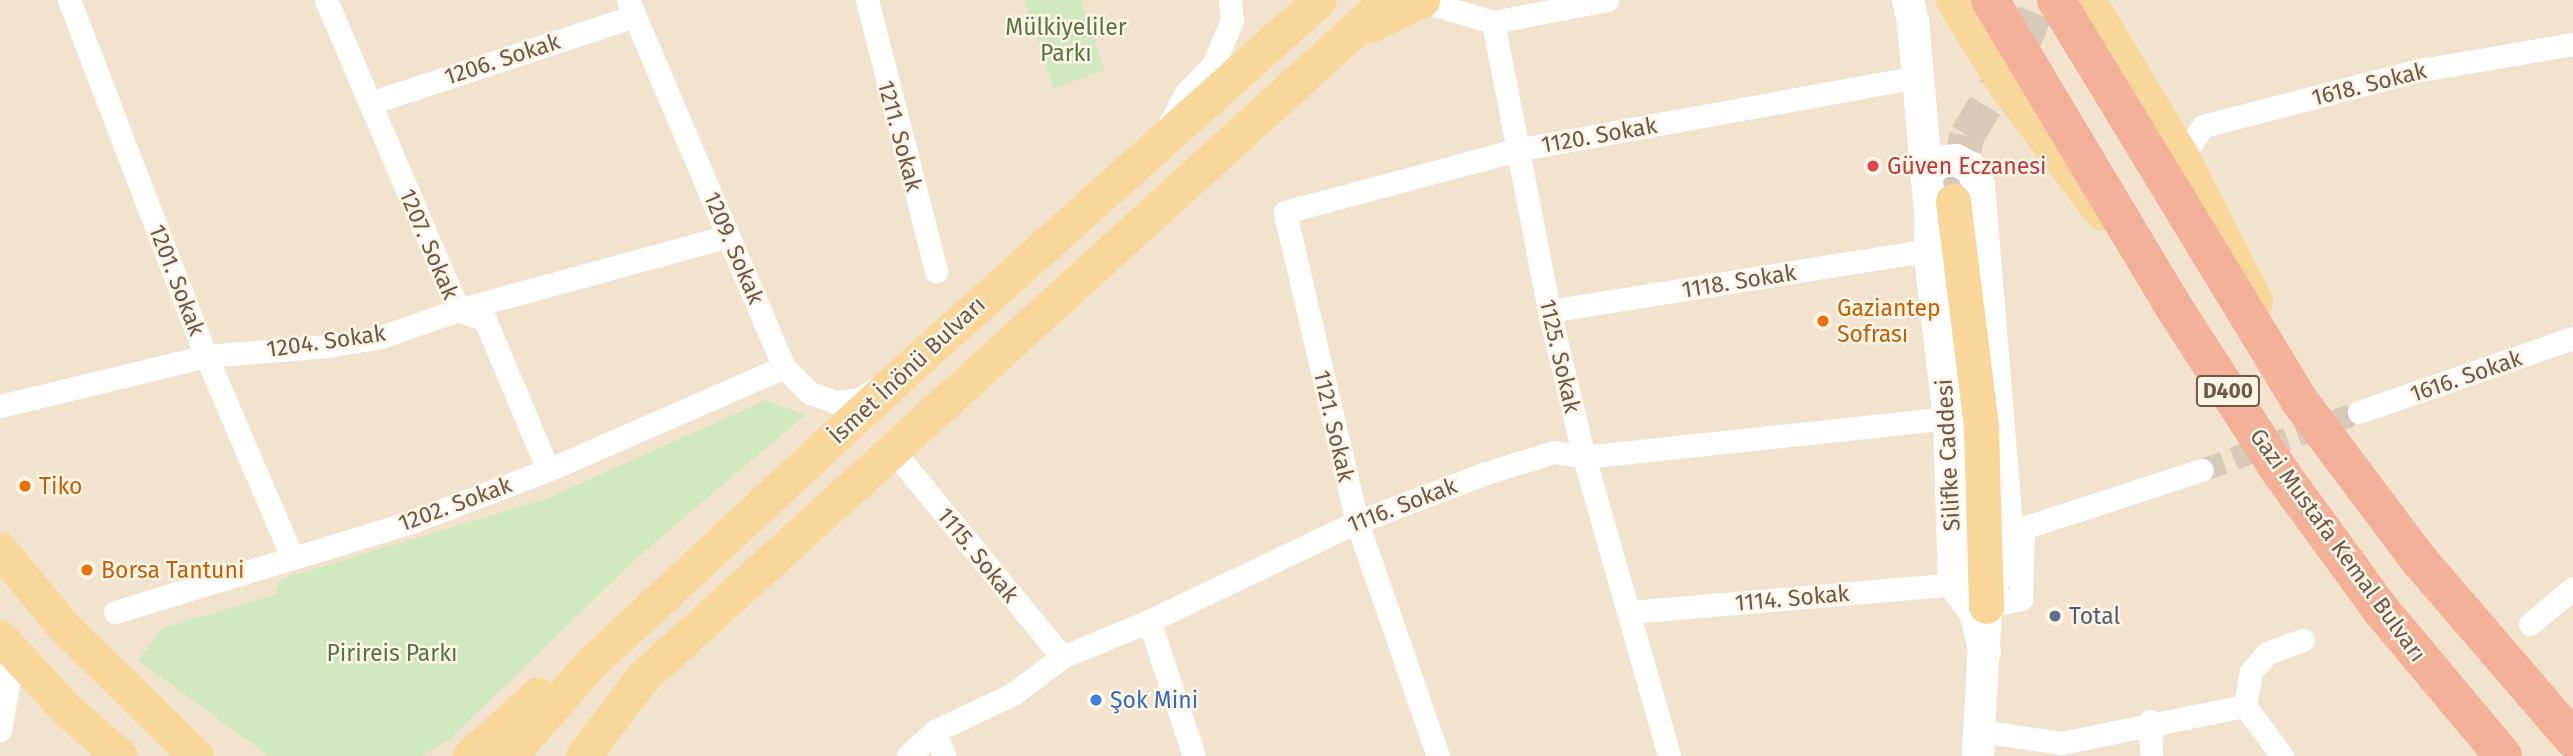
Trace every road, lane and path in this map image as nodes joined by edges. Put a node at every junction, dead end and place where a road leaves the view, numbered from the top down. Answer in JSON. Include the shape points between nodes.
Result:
{"nodes":[{"id":1,"x":69,"y":0,"type":"edge"},
{"id":2,"x":326,"y":0,"type":"edge"},
{"id":3,"x":867,"y":0,"type":"edge"},
{"id":4,"x":1230,"y":0,"type":"edge"},
{"id":5,"x":1300,"y":0,"type":"edge"},
{"id":6,"x":1319,"y":0,"type":"edge"},
{"id":7,"x":1387,"y":0,"type":"edge"},
{"id":8,"x":1422,"y":0,"type":"edge"},
{"id":9,"x":1607,"y":0,"type":"edge"},
{"id":10,"x":1908,"y":0,"type":"edge"},
{"id":11,"x":1953,"y":0,"type":"edge"},
{"id":12,"x":1990,"y":0,"type":"edge"},
{"id":13,"x":2056,"y":0,"type":"edge"},
{"id":14,"x":2088,"y":0,"type":"edge"},
{"id":15,"x":631,"y":8,"type":"edge"},
{"id":16,"x":2103,"y":15,"type":"edge"},
{"id":17,"x":1493,"y":22,"type":"junction"},
{"id":18,"x":1351,"y":33,"type":"junction"},
{"id":19,"x":2573,"y":44,"type":"edge"},
{"id":20,"x":1917,"y":77,"type":"junction"},
{"id":21,"x":1218,"y":91,"type":"junction"},
{"id":22,"x":369,"y":103,"type":"junction"},
{"id":23,"x":1161,"y":139,"type":"junction"},
{"id":24,"x":1516,"y":150,"type":"junction"},
{"id":25,"x":2182,"y":157,"type":"junction"},
{"id":26,"x":1927,"y":174,"type":"junction"},
{"id":27,"x":1953,"y":201,"type":"tunnel mouth"},
{"id":28,"x":1284,"y":212,"type":"joint"},
{"id":29,"x":728,"y":236,"type":"junction"},
{"id":30,"x":1929,"y":250,"type":"junction"},
{"id":31,"x":936,"y":271,"type":"dead end"},
{"id":32,"x":2173,"y":306,"type":"junction"},
{"id":33,"x":457,"y":310,"type":"junction"},
{"id":34,"x":1549,"y":312,"type":"junction"},
{"id":35,"x":2573,"y":338,"type":"edge"},
{"id":36,"x":206,"y":356,"type":"junction"},
{"id":37,"x":785,"y":366,"type":"junction"},
{"id":38,"x":904,"y":372,"type":"junction"},
{"id":39,"x":2301,"y":403,"type":"junction"},
{"id":40,"x":0,"y":406,"type":"edge"},
{"id":41,"x":2359,"y":412,"type":"tunnel mouth"},
{"id":42,"x":1949,"y":418,"type":"junction"},
{"id":43,"x":895,"y":453,"type":"junction"},
{"id":44,"x":1584,"y":457,"type":"junction"},
{"id":45,"x":548,"y":470,"type":"junction"},
{"id":46,"x":2202,"y":470,"type":"tunnel mouth"},
{"id":47,"x":1357,"y":522,"type":"junction"},
{"id":48,"x":0,"y":549,"type":"edge"},
{"id":49,"x":292,"y":557,"type":"junction"},
{"id":50,"x":1954,"y":584,"type":"junction"},
{"id":51,"x":2573,"y":587,"type":"edge"},
{"id":52,"x":1986,"y":606,"type":"junction"},
{"id":53,"x":114,"y":612,"type":"dead end"},
{"id":54,"x":1630,"y":612,"type":"junction"},
{"id":55,"x":1149,"y":621,"type":"junction"},
{"id":56,"x":2530,"y":624,"type":"dead end"},
{"id":57,"x":2302,"y":640,"type":"dead end"},
{"id":58,"x":6,"y":647,"type":"edge"},
{"id":59,"x":1984,"y":652,"type":"junction"},
{"id":60,"x":1062,"y":657,"type":"junction"},
{"id":61,"x":590,"y":664,"type":"junction"},
{"id":62,"x":2533,"y":694,"type":"junction"},
{"id":63,"x":2245,"y":706,"type":"junction"},
{"id":64,"x":2573,"y":712,"type":"edge"},
{"id":65,"x":2150,"y":721,"type":"junction"},
{"id":66,"x":0,"y":730,"type":"edge"},
{"id":67,"x":935,"y":731,"type":"junction"},
{"id":68,"x":2573,"y":739,"type":"edge"},
{"id":69,"x":1979,"y":744,"type":"edge"},
{"id":70,"x":187,"y":749,"type":"edge"},
{"id":71,"x":120,"y":756,"type":"edge"},
{"id":72,"x":210,"y":756,"type":"edge"},
{"id":73,"x":470,"y":756,"type":"edge"},
{"id":74,"x":509,"y":756,"type":"edge"},
{"id":75,"x":583,"y":756,"type":"edge"},
{"id":76,"x":908,"y":756,"type":"edge"},
{"id":77,"x":944,"y":756,"type":"edge"},
{"id":78,"x":1194,"y":756,"type":"edge"},
{"id":79,"x":1438,"y":756,"type":"edge"},
{"id":80,"x":1669,"y":756,"type":"edge"},
{"id":81,"x":2151,"y":756,"type":"edge"},
{"id":82,"x":2281,"y":756,"type":"edge"},
{"id":83,"x":2503,"y":756,"type":"edge"}],
"edges":[{"from":1,"to":36,"type":"street","name":"1201. Sokak"},
{"from":2,"to":22,"type":"street","name":"1207. Sokak"},
{"from":3,"to":31,"type":"street","name":"1211. Sokak"},
{"from":4,"to":23,"type":"street","via":[[1232,20],[1213,65],[1186,93]]},
{"from":5,"to":21,"type":"main road"},
{"from":6,"to":21,"type":"main road","name":"İsmet İnönü Bulvarı"},
{"from":7,"to":18,"type":"main road"},
{"from":8,"to":17,"type":"street"},
{"from":8,"to":18,"type":"main road"},
{"from":9,"to":17,"type":"street"},
{"from":10,"to":20,"type":"street","name":"Silifke Caddesi"},
{"from":11,"to":32,"type":"main road","via":[[2005,85]]},
{"from":12,"to":32,"type":"highway","name":"Gazi Mustafa Kemal Bulvarı","number":"D400"},
{"from":13,"to":39,"type":"highway","number":"D400"},
{"from":14,"to":16,"type":"main road"},
{"from":15,"to":22,"type":"street","name":"1206. Sokak"},
{"from":15,"to":29,"type":"street","name":"1209. Sokak"},
{"from":16,"to":25,"type":"main road"},
{"from":17,"to":24,"type":"street","name":"1125. Sokak"},
{"from":18,"to":43,"type":"main road"},
{"from":19,"to":25,"type":"street","name":"1618. Sokak","via":[[2415,71],[2203,126]]},
{"from":20,"to":24,"type":"street","name":"1120. Sokak"},
{"from":20,"to":26,"type":"street","name":"Silifke Caddesi"},
{"from":21,"to":23,"type":"main road","name":"İsmet İnönü Bulvarı"},
{"from":22,"to":33,"type":"street","name":"1207. Sokak"},
{"from":23,"to":38,"type":"main road","name":"İsmet İnönü Bulvarı"},
{"from":24,"to":28,"type":"street","name":"1120. Sokak"},
{"from":24,"to":34,"type":"street","name":"1125. Sokak"},
{"from":25,"to":39,"type":"main road","via":[[2238,263]]},
{"from":26,"to":30,"type":"street","name":"Silifke Caddesi"},
{"from":26,"to":52,"type":"street","via":[[1939,162],[1955,160],[1971,168],[1979,185],[2008,538]]},
{"from":27,"to":52,"type":"main road","via":[[1981,428]]},
{"from":28,"to":47,"type":"street","name":"1121. Sokak"},
{"from":29,"to":33,"type":"street","name":"1204. Sokak"},
{"from":29,"to":37,"type":"street","name":"1209. Sokak"},
{"from":30,"to":34,"type":"street","name":"1118. Sokak"},
{"from":30,"to":42,"type":"street","name":"Silifke Caddesi"},
{"from":32,"to":83,"type":"highway","name":"Gazi Mustafa Kemal Bulvarı","number":"D400","via":[[2281,474],[2382,610]]},
{"from":33,"to":36,"type":"street","name":"1204. Sokak","via":[[381,337]]},
{"from":33,"to":45,"type":"street","name":"1207. Sokak","via":[[485,320]]},
{"from":34,"to":44,"type":"street","name":"1125. Sokak"},
{"from":35,"to":41,"type":"street","name":"1616. Sokak"},
{"from":36,"to":40,"type":"street","name":"1204. Sokak"},
{"from":36,"to":49,"type":"street","name":"1201. Sokak"},
{"from":37,"to":38,"type":"street","name":"1209. Sokak","via":[[810,393],[836,402],[859,399]]},
{"from":37,"to":45,"type":"street","name":"1202. Sokak"},
{"from":38,"to":61,"type":"main road","name":"İsmet İnönü Bulvarı"},
{"from":39,"to":62,"type":"highway","number":"D400","via":[[2419,560]]},
{"from":42,"to":44,"type":"street","name":"1116. Sokak"},
{"from":42,"to":50,"type":"street","name":"Silifke Caddesi"},
{"from":43,"to":60,"type":"street","name":"1115. Sokak"},
{"from":43,"to":75,"type":"main road","via":[[642,678]]},
{"from":44,"to":47,"type":"street","name":"1116. Sokak","via":[[1554,452]]},
{"from":44,"to":54,"type":"street","name":"1125. Sokak"},
{"from":45,"to":49,"type":"street","name":"1202. Sokak","via":[[411,522]]},
{"from":46,"to":52,"type":"street","via":[[2023,528],[2021,599]]},
{"from":47,"to":55,"type":"street","name":"1116. Sokak"},
{"from":47,"to":79,"type":"street","name":"1121. Sokak"},
{"from":48,"to":70,"type":"main road","via":[[63,626]]},
{"from":49,"to":53,"type":"street","name":"1202. Sokak"},
{"from":50,"to":54,"type":"street","name":"1114. Sokak"},
{"from":50,"to":59,"type":"street","via":[[1975,612]]},
{"from":51,"to":56,"type":"street"},
{"from":52,"to":59,"type":"street"},
{"from":54,"to":80,"type":"street","name":"1125. Sokak"},
{"from":55,"to":60,"type":"street","name":"1116. Sokak"},
{"from":55,"to":78,"type":"street"},
{"from":57,"to":63,"type":"street","via":[[2267,653],[2251,673]]},
{"from":58,"to":66,"type":"street"},
{"from":58,"to":71,"type":"main road"},
{"from":59,"to":69,"type":"street"},
{"from":60,"to":67,"type":"street","name":"1116. Sokak","via":[[1013,694]]},
{"from":61,"to":73,"type":"main road","via":[[533,698]]},
{"from":61,"to":74,"type":"main road","name":"İsmet İnönü Bulvarı"},
{"from":62,"to":64,"type":"street"},
{"from":62,"to":68,"type":"highway","number":"D400"},
{"from":63,"to":65,"type":"street"},
{"from":63,"to":82,"type":"street"},
{"from":65,"to":69,"type":"street","via":[[2061,743]]},
{"from":65,"to":81,"type":"street"},
{"from":67,"to":76,"type":"street","name":"1116. Sokak"},
{"from":67,"to":77,"type":"street"},
{"from":70,"to":72,"type":"main road"}]}
